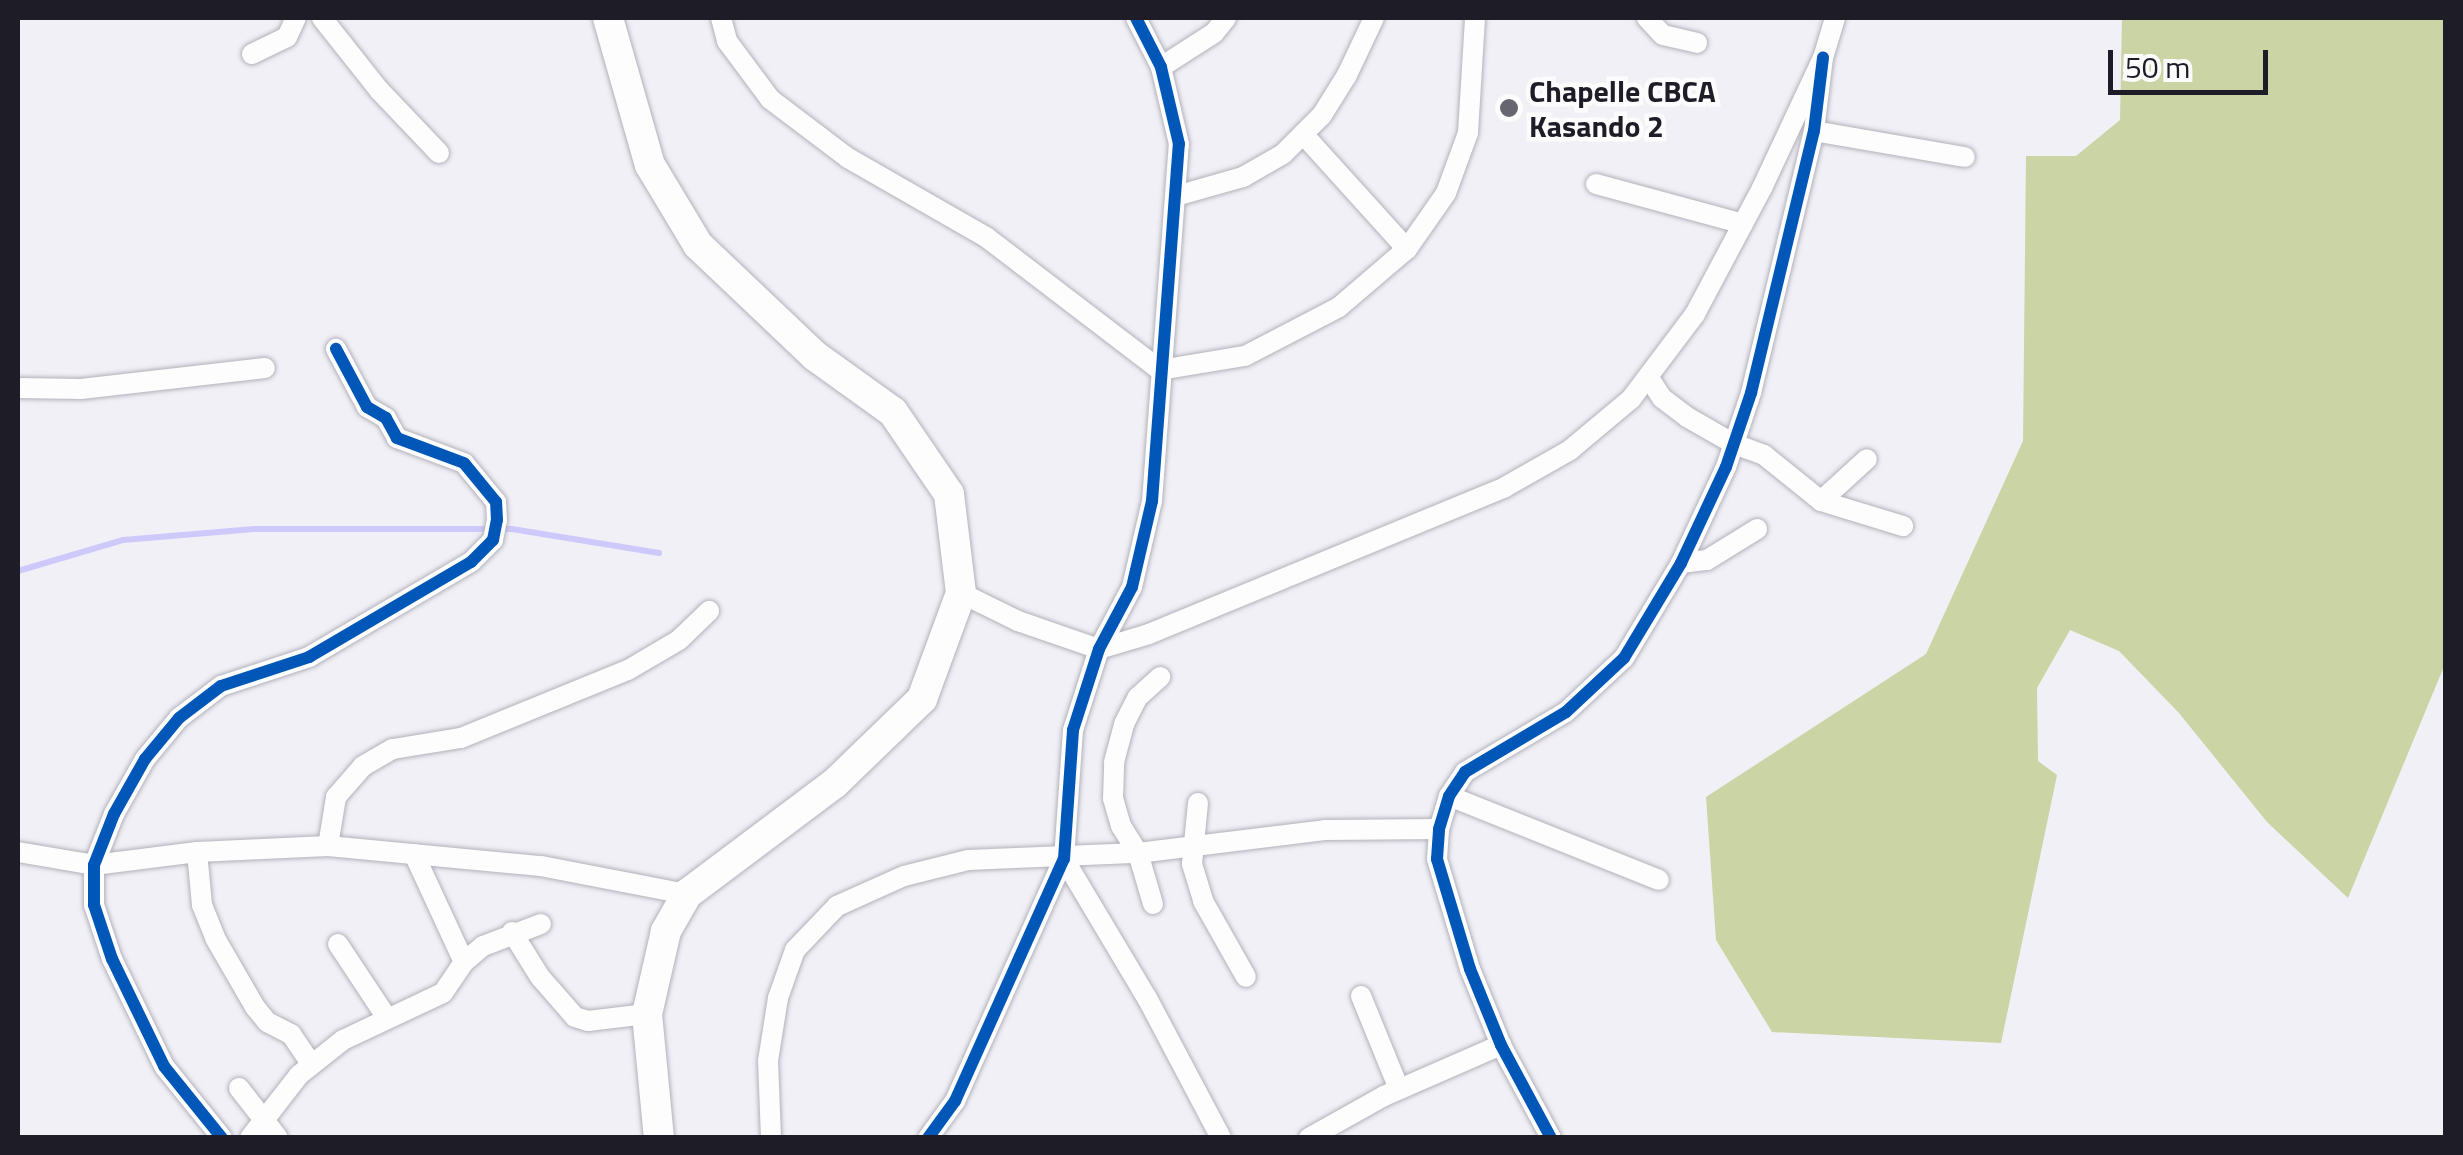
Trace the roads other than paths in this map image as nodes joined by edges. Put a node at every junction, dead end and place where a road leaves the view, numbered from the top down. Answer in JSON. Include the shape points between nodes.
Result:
{"nodes":[{"id":1,"x":296,"y":18,"type":"edge"},
{"id":2,"x":322,"y":18,"type":"edge"},
{"id":3,"x":608,"y":18,"type":"edge"},
{"id":4,"x":720,"y":18,"type":"edge"},
{"id":5,"x":1136,"y":18,"type":"edge"},
{"id":6,"x":1226,"y":18,"type":"edge"},
{"id":7,"x":1374,"y":18,"type":"edge"},
{"id":8,"x":1474,"y":18,"type":"edge"},
{"id":9,"x":1647,"y":18,"type":"edge"},
{"id":10,"x":1835,"y":18,"type":"edge"},
{"id":11,"x":1697,"y":43,"type":"dead end"},
{"id":12,"x":252,"y":54,"type":"dead end"},
{"id":13,"x":1822,"y":58,"type":"junction"},
{"id":14,"x":1161,"y":67,"type":"junction"},
{"id":15,"x":1814,"y":131,"type":"junction"},
{"id":16,"x":1304,"y":134,"type":"junction"},
{"id":17,"x":439,"y":153,"type":"dead end"},
{"id":18,"x":1965,"y":157,"type":"dead end"},
{"id":19,"x":1596,"y":184,"type":"dead end"},
{"id":20,"x":1176,"y":196,"type":"junction"},
{"id":21,"x":1743,"y":224,"type":"junction"},
{"id":22,"x":1406,"y":249,"type":"junction"},
{"id":23,"x":336,"y":349,"type":"dead end"},
{"id":24,"x":265,"y":368,"type":"dead end"},
{"id":25,"x":1160,"y":370,"type":"junction"},
{"id":26,"x":1648,"y":378,"type":"junction"},
{"id":27,"x":18,"y":388,"type":"edge"},
{"id":28,"x":1734,"y":444,"type":"junction"},
{"id":29,"x":1866,"y":459,"type":"dead end"},
{"id":30,"x":1821,"y":501,"type":"junction"},
{"id":31,"x":1903,"y":526,"type":"dead end"},
{"id":32,"x":1756,"y":529,"type":"dead end"},
{"id":33,"x":1682,"y":563,"type":"junction"},
{"id":34,"x":961,"y":592,"type":"junction"},
{"id":35,"x":709,"y":611,"type":"dead end"},
{"id":36,"x":1099,"y":648,"type":"junction"},
{"id":37,"x":1160,"y":677,"type":"dead end"},
{"id":38,"x":1449,"y":796,"type":"junction"},
{"id":39,"x":1198,"y":803,"type":"dead end"},
{"id":40,"x":1439,"y":829,"type":"junction"},
{"id":41,"x":328,"y":846,"type":"junction"},
{"id":42,"x":1190,"y":846,"type":"junction"},
{"id":43,"x":18,"y":852,"type":"edge"},
{"id":44,"x":196,"y":852,"type":"junction"},
{"id":45,"x":1138,"y":853,"type":"junction"},
{"id":46,"x":414,"y":854,"type":"junction"},
{"id":47,"x":1064,"y":859,"type":"junction"},
{"id":48,"x":94,"y":866,"type":"junction"},
{"id":49,"x":1660,"y":880,"type":"dead end"},
{"id":50,"x":688,"y":894,"type":"junction"},
{"id":51,"x":1153,"y":904,"type":"dead end"},
{"id":52,"x":541,"y":924,"type":"dead end"},
{"id":53,"x":512,"y":932,"type":"junction"},
{"id":54,"x":338,"y":944,"type":"dead end"},
{"id":55,"x":464,"y":962,"type":"junction"},
{"id":56,"x":1246,"y":978,"type":"dead end"},
{"id":57,"x":1361,"y":996,"type":"dead end"},
{"id":58,"x":647,"y":1014,"type":"junction"},
{"id":59,"x":387,"y":1018,"type":"junction"},
{"id":60,"x":1501,"y":1045,"type":"junction"},
{"id":61,"x":312,"y":1066,"type":"junction"},
{"id":62,"x":239,"y":1088,"type":"dead end"},
{"id":63,"x":1399,"y":1090,"type":"junction"},
{"id":64,"x":265,"y":1118,"type":"junction"},
{"id":65,"x":222,"y":1138,"type":"edge"},
{"id":66,"x":250,"y":1138,"type":"edge"},
{"id":67,"x":278,"y":1138,"type":"edge"},
{"id":68,"x":659,"y":1138,"type":"edge"},
{"id":69,"x":771,"y":1138,"type":"edge"},
{"id":70,"x":928,"y":1138,"type":"edge"},
{"id":71,"x":1221,"y":1138,"type":"edge"},
{"id":72,"x":1309,"y":1138,"type":"edge"},
{"id":73,"x":1552,"y":1138,"type":"edge"}],
"edges":[{"from":1,"to":12,"type":"street","via":[[287,37]]},
{"from":2,"to":17,"type":"street"},
{"from":3,"to":34,"type":"highway","via":[[650,164],[698,244],[814,356],[893,412],[949,494]]},
{"from":4,"to":25,"type":"street","via":[[727,41],[770,99],[848,158],[986,236]]},
{"from":5,"to":14,"type":"street"},
{"from":6,"to":14,"type":"street"},
{"from":7,"to":16,"type":"street","via":[[1348,76]]},
{"from":8,"to":22,"type":"street","via":[[1468,133],[1446,193]]},
{"from":9,"to":11,"type":"street","via":[[1663,35]]},
{"from":10,"to":13,"type":"street"},
{"from":13,"to":15,"type":"street"},
{"from":13,"to":21,"type":"street"},
{"from":14,"to":20,"type":"street","via":[[1179,144]]},
{"from":15,"to":18,"type":"street"},
{"from":15,"to":28,"type":"street"},
{"from":16,"to":20,"type":"street","via":[[1243,177]]},
{"from":16,"to":22,"type":"street"},
{"from":19,"to":21,"type":"street"},
{"from":20,"to":25,"type":"street"},
{"from":21,"to":26,"type":"street","via":[[1695,314]]},
{"from":22,"to":25,"type":"street","via":[[1339,307],[1246,356]]},
{"from":23,"to":48,"type":"street","via":[[367,407],[386,418],[397,438],[464,463],[496,502],[495,530],[470,562],[309,657],[221,686],[179,718],[145,759]]},
{"from":24,"to":27,"type":"street","via":[[81,390]]},
{"from":25,"to":36,"type":"street","via":[[1152,501],[1132,587]]},
{"from":26,"to":28,"type":"street","via":[[1662,398]]},
{"from":26,"to":36,"type":"street","via":[[1570,450],[1505,488],[1150,634]]},
{"from":28,"to":30,"type":"street","via":[[1764,455]]},
{"from":28,"to":33,"type":"street"},
{"from":29,"to":30,"type":"street"},
{"from":30,"to":31,"type":"street"},
{"from":32,"to":33,"type":"street","via":[[1706,560]]},
{"from":33,"to":38,"type":"street","via":[[1624,658],[1566,712],[1465,772]]},
{"from":34,"to":36,"type":"street","via":[[1018,621]]},
{"from":34,"to":50,"type":"highway","via":[[922,699],[835,782]]},
{"from":35,"to":41,"type":"street","via":[[679,640],[628,670],[461,738],[393,749],[363,766],[336,796]]},
{"from":36,"to":47,"type":"street","via":[[1073,730]]},
{"from":37,"to":45,"type":"street","via":[[1138,697],[1114,762],[1120,826]]},
{"from":38,"to":40,"type":"street"},
{"from":38,"to":49,"type":"street"},
{"from":39,"to":42,"type":"street"},
{"from":40,"to":42,"type":"street","via":[[1325,830]]},
{"from":40,"to":60,"type":"street","via":[[1438,859]]},
{"from":41,"to":44,"type":"street"},
{"from":41,"to":46,"type":"street"},
{"from":42,"to":45,"type":"street"},
{"from":42,"to":56,"type":"street","via":[[1203,901]]},
{"from":43,"to":48,"type":"street"},
{"from":44,"to":48,"type":"street"},
{"from":44,"to":61,"type":"street","via":[[202,905],[224,954],[255,1007],[291,1034]]},
{"from":45,"to":47,"type":"street"},
{"from":45,"to":51,"type":"street"},
{"from":46,"to":50,"type":"street","via":[[541,866]]},
{"from":46,"to":55,"type":"street"},
{"from":47,"to":69,"type":"street","via":[[968,860],[904,876],[837,906],[795,950],[778,998],[768,1060]]},
{"from":47,"to":70,"type":"street","via":[[955,1101]]},
{"from":47,"to":71,"type":"street"},
{"from":48,"to":65,"type":"street","via":[[94,905],[112,959],[164,1066]]},
{"from":50,"to":58,"type":"highway","via":[[666,930]]},
{"from":52,"to":53,"type":"street"},
{"from":53,"to":55,"type":"street"},
{"from":53,"to":58,"type":"street","via":[[575,1017]]},
{"from":54,"to":59,"type":"street"},
{"from":55,"to":59,"type":"street","via":[[443,993]]},
{"from":57,"to":63,"type":"street"},
{"from":58,"to":68,"type":"highway"},
{"from":59,"to":61,"type":"street","via":[[343,1040]]},
{"from":60,"to":63,"type":"street"},
{"from":60,"to":73,"type":"street"},
{"from":61,"to":64,"type":"street"},
{"from":62,"to":64,"type":"street"},
{"from":63,"to":72,"type":"street"},
{"from":64,"to":66,"type":"street"},
{"from":64,"to":67,"type":"street"}]}
